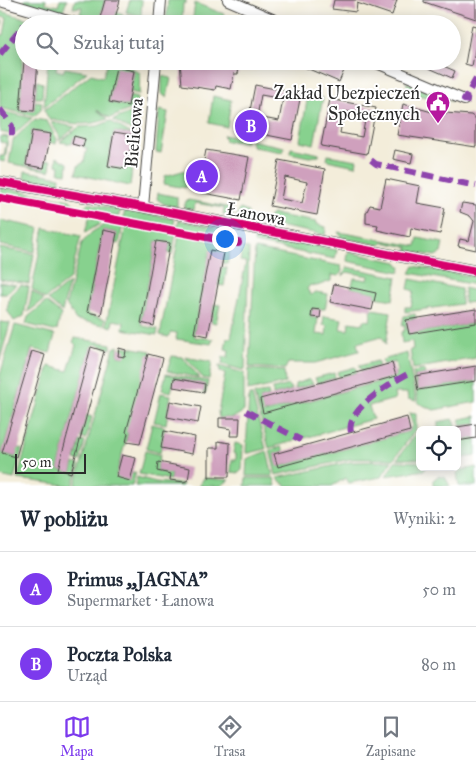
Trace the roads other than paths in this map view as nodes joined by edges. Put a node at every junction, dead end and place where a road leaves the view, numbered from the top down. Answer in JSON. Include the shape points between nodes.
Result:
{"nodes":[{"id":1,"x":161,"y":0,"type":"edge"},
{"id":2,"x":228,"y":0,"type":"edge"},
{"id":3,"x":0,"y":1,"type":"edge"},
{"id":4,"x":47,"y":15,"type":"edge"},
{"id":5,"x":160,"y":15,"type":"edge"},
{"id":6,"x":263,"y":15,"type":"edge"},
{"id":7,"x":155,"y":70,"type":"edge"},
{"id":8,"x":393,"y":70,"type":"edge"},
{"id":9,"x":464,"y":100,"type":"dead end"},
{"id":10,"x":0,"y":182,"type":"edge"},
{"id":11,"x":143,"y":207,"type":"junction"},
{"id":12,"x":476,"y":271,"type":"edge"}],
"edges":[{"from":1,"to":5,"type":"street"},
{"from":2,"to":6,"type":"street"},
{"from":3,"to":4,"type":"street"},
{"from":7,"to":11,"type":"street","name":"Bielicowa"},
{"from":8,"to":9,"type":"street"},
{"from":10,"to":11,"type":"street","name":"Łanowa"},
{"from":11,"to":12,"type":"street","name":"Łanowa"}]}
